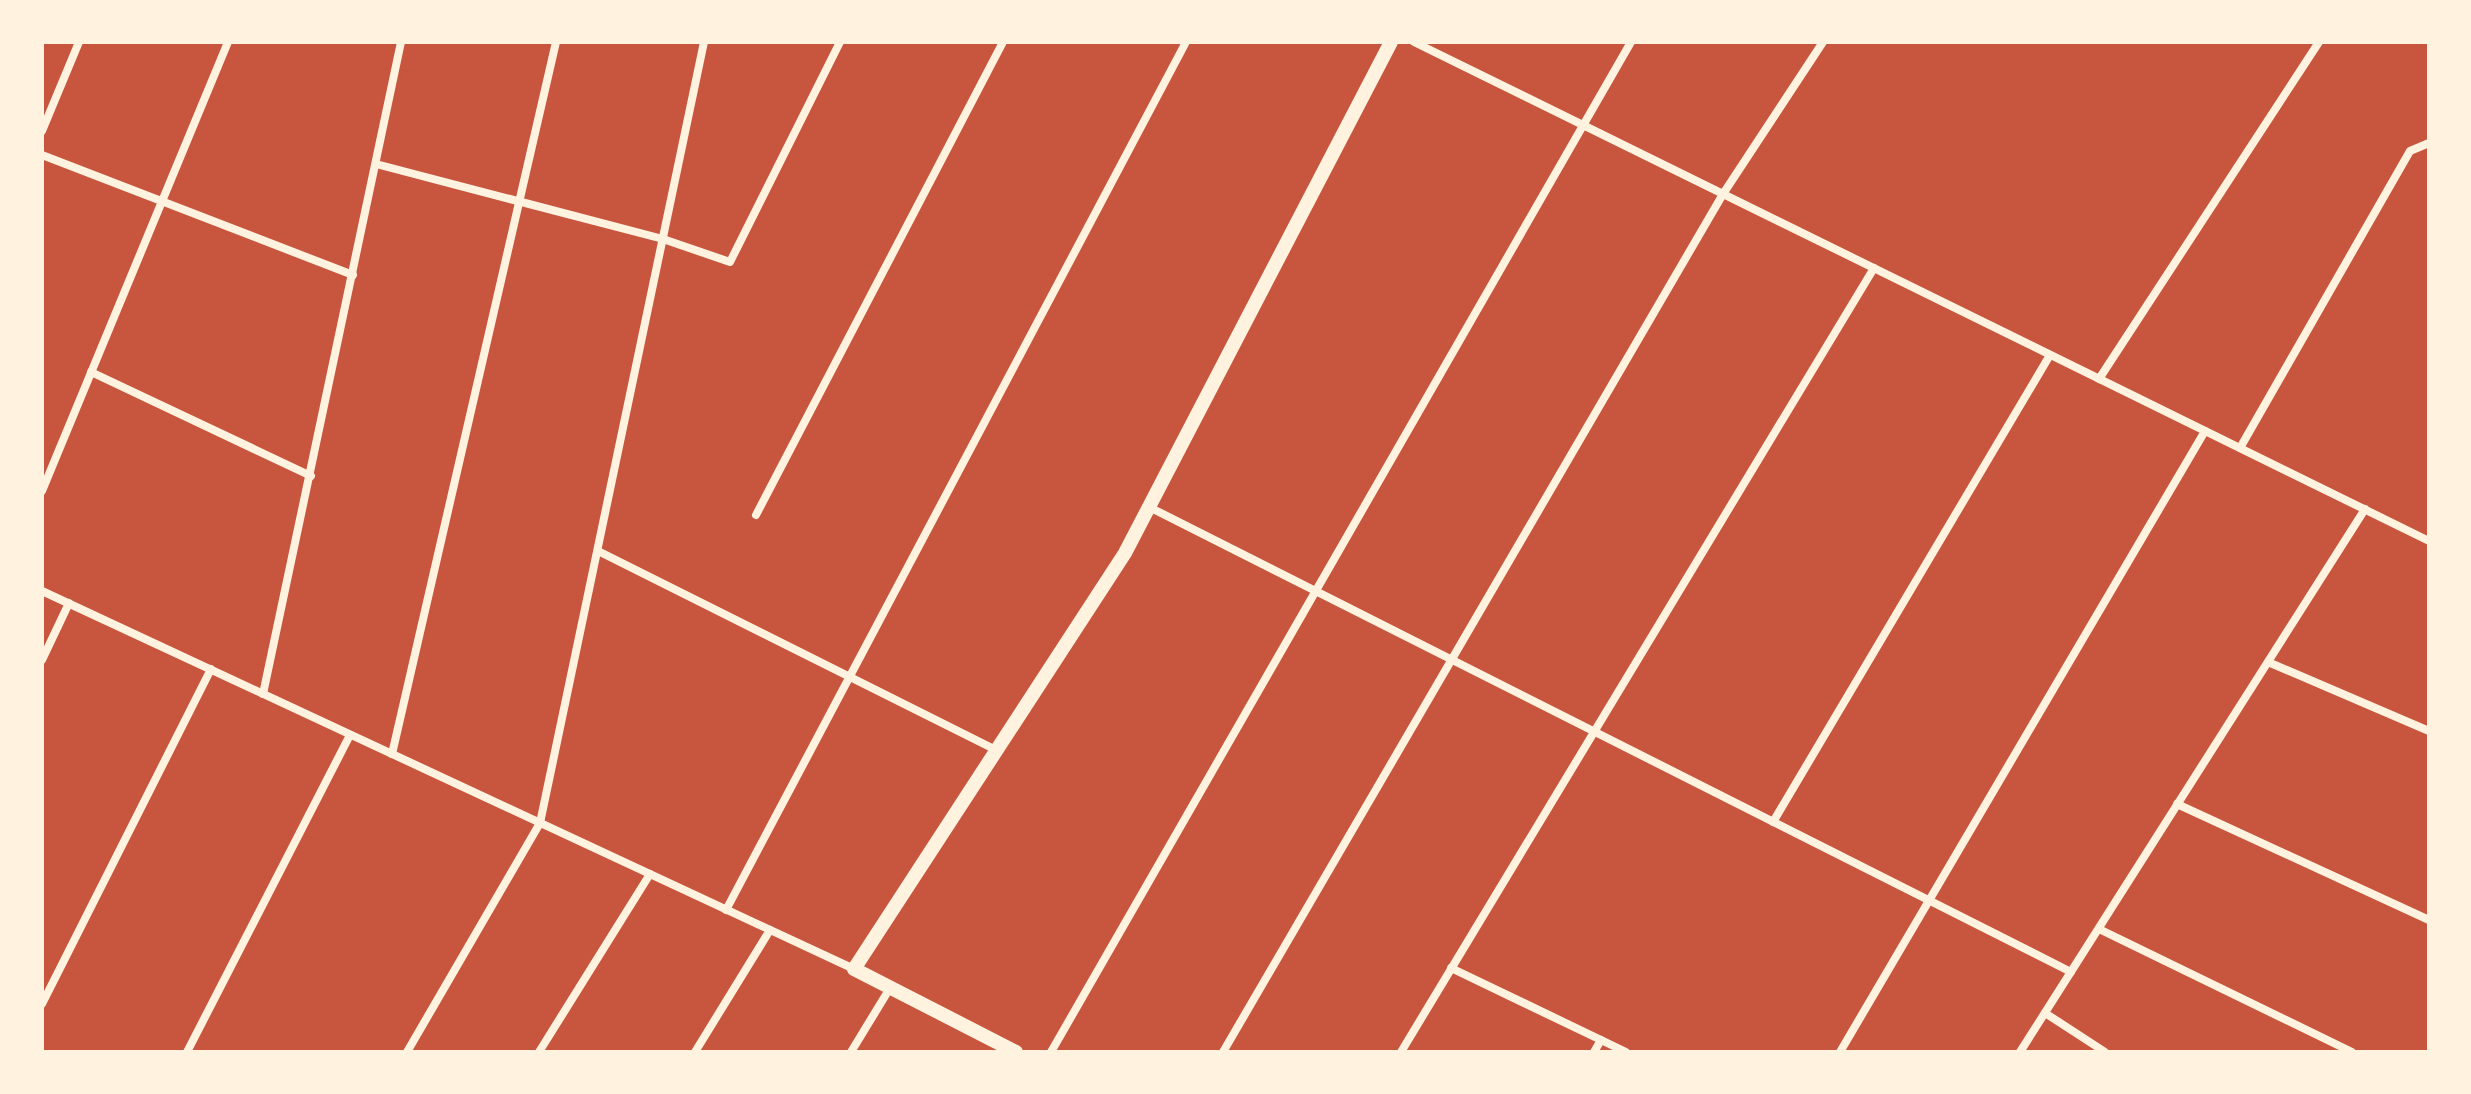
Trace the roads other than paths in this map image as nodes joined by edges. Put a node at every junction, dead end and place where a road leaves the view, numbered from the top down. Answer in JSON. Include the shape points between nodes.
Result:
{"nodes":[{"id":1,"x":79,"y":42,"type":"edge"},
{"id":2,"x":228,"y":42,"type":"edge"},
{"id":3,"x":401,"y":42,"type":"edge"},
{"id":4,"x":556,"y":42,"type":"edge"},
{"id":5,"x":704,"y":42,"type":"edge"},
{"id":6,"x":840,"y":42,"type":"edge"},
{"id":7,"x":1003,"y":42,"type":"edge"},
{"id":8,"x":1186,"y":42,"type":"edge"},
{"id":9,"x":1391,"y":42,"type":"edge"},
{"id":10,"x":1414,"y":42,"type":"edge"},
{"id":11,"x":1631,"y":42,"type":"edge"},
{"id":12,"x":1823,"y":42,"type":"edge"},
{"id":13,"x":2319,"y":42,"type":"edge"},
{"id":14,"x":1583,"y":125,"type":"junction"},
{"id":15,"x":42,"y":131,"type":"edge"},
{"id":16,"x":2429,"y":143,"type":"edge"},
{"id":17,"x":42,"y":155,"type":"edge"},
{"id":18,"x":376,"y":164,"type":"junction"},
{"id":19,"x":1723,"y":194,"type":"junction"},
{"id":20,"x":162,"y":201,"type":"junction"},
{"id":21,"x":520,"y":201,"type":"junction"},
{"id":22,"x":663,"y":239,"type":"junction"},
{"id":23,"x":1874,"y":268,"type":"junction"},
{"id":24,"x":353,"y":275,"type":"junction"},
{"id":25,"x":2050,"y":355,"type":"junction"},
{"id":26,"x":91,"y":372,"type":"junction"},
{"id":27,"x":2099,"y":379,"type":"junction"},
{"id":28,"x":2205,"y":431,"type":"junction"},
{"id":29,"x":2240,"y":448,"type":"junction"},
{"id":30,"x":311,"y":476,"type":"junction"},
{"id":31,"x":42,"y":491,"type":"edge"},
{"id":32,"x":1149,"y":507,"type":"junction"},
{"id":33,"x":2365,"y":509,"type":"junction"},
{"id":34,"x":756,"y":515,"type":"dead end"},
{"id":35,"x":2429,"y":541,"type":"edge"},
{"id":36,"x":598,"y":551,"type":"junction"},
{"id":37,"x":42,"y":591,"type":"edge"},
{"id":38,"x":1316,"y":591,"type":"junction"},
{"id":39,"x":69,"y":603,"type":"junction"},
{"id":40,"x":42,"y":660,"type":"edge"},
{"id":41,"x":1452,"y":660,"type":"junction"},
{"id":42,"x":2268,"y":662,"type":"junction"},
{"id":43,"x":211,"y":669,"type":"junction"},
{"id":44,"x":851,"y":676,"type":"junction"},
{"id":45,"x":263,"y":694,"type":"junction"},
{"id":46,"x":2429,"y":731,"type":"edge"},
{"id":47,"x":1594,"y":732,"type":"junction"},
{"id":48,"x":350,"y":735,"type":"junction"},
{"id":49,"x":996,"y":750,"type":"junction"},
{"id":50,"x":392,"y":754,"type":"junction"},
{"id":51,"x":2177,"y":804,"type":"junction"},
{"id":52,"x":1773,"y":822,"type":"junction"},
{"id":53,"x":540,"y":823,"type":"junction"},
{"id":54,"x":650,"y":874,"type":"junction"},
{"id":55,"x":1929,"y":900,"type":"junction"},
{"id":56,"x":726,"y":910,"type":"junction"},
{"id":57,"x":2429,"y":920,"type":"edge"},
{"id":58,"x":2099,"y":929,"type":"junction"},
{"id":59,"x":770,"y":930,"type":"junction"},
{"id":60,"x":1451,"y":968,"type":"junction"},
{"id":61,"x":854,"y":969,"type":"junction"},
{"id":62,"x":2071,"y":972,"type":"junction"},
{"id":63,"x":890,"y":988,"type":"junction"},
{"id":64,"x":42,"y":1004,"type":"edge"},
{"id":65,"x":2045,"y":1013,"type":"junction"},
{"id":66,"x":1601,"y":1040,"type":"junction"},
{"id":67,"x":187,"y":1052,"type":"edge"},
{"id":68,"x":407,"y":1052,"type":"edge"},
{"id":69,"x":539,"y":1052,"type":"edge"},
{"id":70,"x":695,"y":1052,"type":"edge"},
{"id":71,"x":851,"y":1052,"type":"edge"},
{"id":72,"x":1016,"y":1052,"type":"edge"},
{"id":73,"x":1051,"y":1052,"type":"edge"},
{"id":74,"x":1223,"y":1052,"type":"edge"},
{"id":75,"x":1401,"y":1052,"type":"edge"},
{"id":76,"x":1594,"y":1052,"type":"edge"},
{"id":77,"x":1626,"y":1052,"type":"edge"},
{"id":78,"x":1840,"y":1052,"type":"edge"},
{"id":79,"x":2020,"y":1052,"type":"edge"},
{"id":80,"x":2105,"y":1052,"type":"edge"},
{"id":81,"x":2352,"y":1052,"type":"edge"}],
"edges":[{"from":1,"to":15,"type":"street"},
{"from":2,"to":20,"type":"street"},
{"from":3,"to":18,"type":"street"},
{"from":4,"to":21,"type":"street"},
{"from":5,"to":22,"type":"street"},
{"from":6,"to":22,"type":"street","via":[[732,259],[726,263]]},
{"from":7,"to":34,"type":"street"},
{"from":8,"to":44,"type":"street"},
{"from":9,"to":32,"type":"street"},
{"from":10,"to":14,"type":"street"},
{"from":11,"to":14,"type":"street"},
{"from":12,"to":19,"type":"street"},
{"from":13,"to":27,"type":"street"},
{"from":14,"to":19,"type":"street"},
{"from":14,"to":38,"type":"street"},
{"from":16,"to":29,"type":"street","via":[[2410,151]]},
{"from":17,"to":20,"type":"street"},
{"from":18,"to":21,"type":"street"},
{"from":18,"to":24,"type":"street"},
{"from":19,"to":23,"type":"street"},
{"from":19,"to":41,"type":"street"},
{"from":20,"to":24,"type":"street"},
{"from":20,"to":26,"type":"street"},
{"from":21,"to":22,"type":"street"},
{"from":21,"to":50,"type":"street"},
{"from":22,"to":36,"type":"street"},
{"from":23,"to":25,"type":"street"},
{"from":23,"to":47,"type":"street"},
{"from":24,"to":30,"type":"street"},
{"from":25,"to":27,"type":"street"},
{"from":25,"to":52,"type":"street"},
{"from":26,"to":30,"type":"street"},
{"from":26,"to":31,"type":"street"},
{"from":27,"to":28,"type":"street"},
{"from":28,"to":29,"type":"street"},
{"from":28,"to":55,"type":"street"},
{"from":29,"to":33,"type":"street"},
{"from":30,"to":45,"type":"street"},
{"from":32,"to":38,"type":"street"},
{"from":32,"to":49,"type":"street","via":[[1125,553]]},
{"from":33,"to":35,"type":"street"},
{"from":33,"to":42,"type":"street"},
{"from":36,"to":44,"type":"street"},
{"from":36,"to":53,"type":"street"},
{"from":37,"to":39,"type":"street"},
{"from":38,"to":41,"type":"street"},
{"from":38,"to":73,"type":"street"},
{"from":39,"to":40,"type":"street"},
{"from":39,"to":43,"type":"street"},
{"from":41,"to":47,"type":"street"},
{"from":41,"to":74,"type":"street"},
{"from":42,"to":46,"type":"street"},
{"from":42,"to":51,"type":"street"},
{"from":43,"to":45,"type":"street"},
{"from":43,"to":64,"type":"street"},
{"from":44,"to":49,"type":"street"},
{"from":44,"to":56,"type":"street"},
{"from":45,"to":48,"type":"street"},
{"from":47,"to":52,"type":"street"},
{"from":47,"to":60,"type":"street"},
{"from":48,"to":50,"type":"street"},
{"from":48,"to":67,"type":"street"},
{"from":49,"to":61,"type":"street"},
{"from":50,"to":53,"type":"street"},
{"from":51,"to":57,"type":"street"},
{"from":51,"to":58,"type":"street"},
{"from":52,"to":55,"type":"street"},
{"from":53,"to":54,"type":"street"},
{"from":53,"to":68,"type":"street"},
{"from":54,"to":56,"type":"street"},
{"from":54,"to":69,"type":"street"},
{"from":55,"to":62,"type":"street"},
{"from":55,"to":78,"type":"street"},
{"from":56,"to":59,"type":"street"},
{"from":58,"to":62,"type":"street"},
{"from":58,"to":81,"type":"street"},
{"from":59,"to":61,"type":"street"},
{"from":59,"to":70,"type":"street"},
{"from":60,"to":66,"type":"street"},
{"from":60,"to":75,"type":"street"},
{"from":61,"to":63,"type":"street"},
{"from":62,"to":65,"type":"street"},
{"from":63,"to":71,"type":"street"},
{"from":63,"to":72,"type":"street"},
{"from":65,"to":79,"type":"street"},
{"from":65,"to":80,"type":"street"},
{"from":66,"to":76,"type":"street"},
{"from":66,"to":77,"type":"street"}]}
